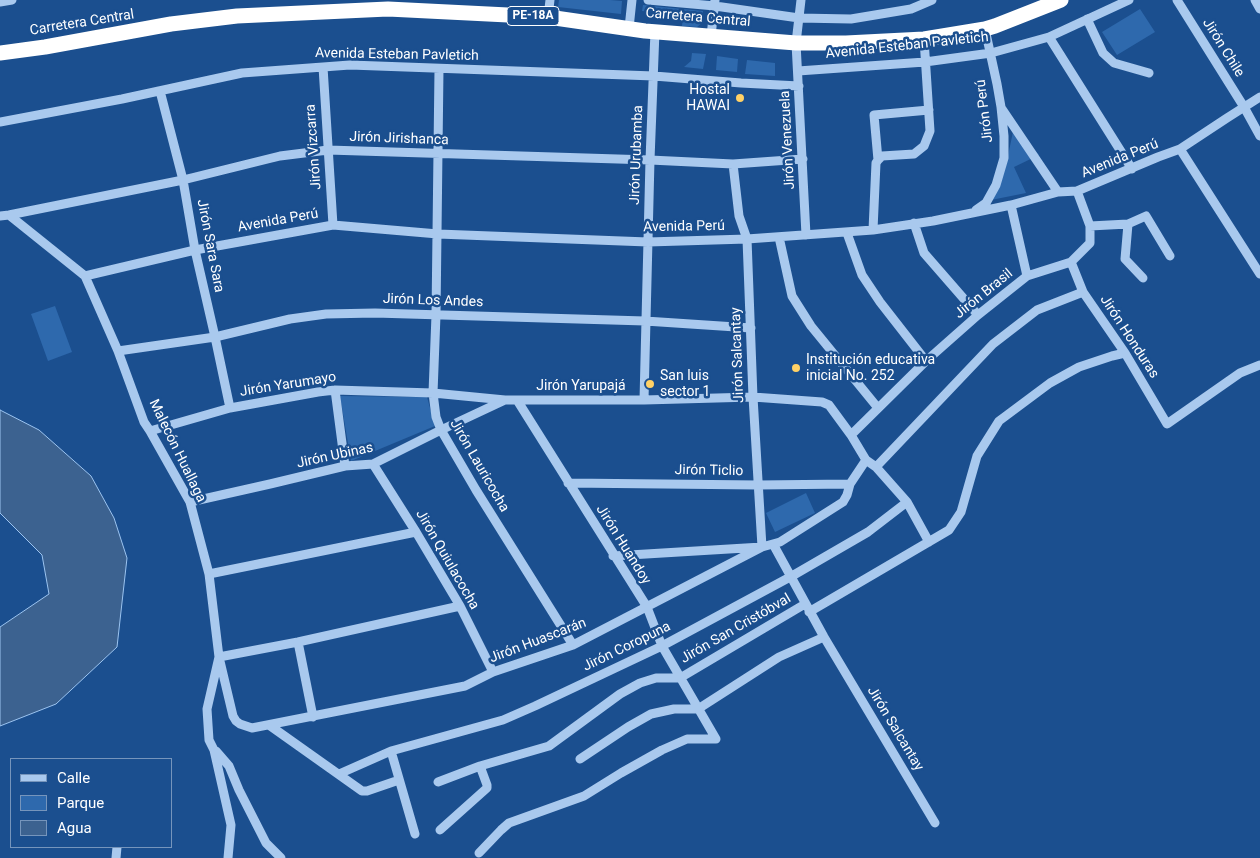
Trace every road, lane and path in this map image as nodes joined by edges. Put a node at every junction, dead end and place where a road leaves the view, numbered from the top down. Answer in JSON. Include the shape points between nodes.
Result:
{"nodes":[{"id":1,"x":12,"y":0,"type":"edge"},
{"id":2,"x":550,"y":0,"type":"edge"},
{"id":3,"x":632,"y":0,"type":"edge"},
{"id":4,"x":648,"y":0,"type":"edge"},
{"id":5,"x":801,"y":0,"type":"edge"},
{"id":6,"x":932,"y":0,"type":"edge"},
{"id":7,"x":1061,"y":0,"type":"edge"},
{"id":8,"x":1129,"y":0,"type":"edge"},
{"id":9,"x":1176,"y":0,"type":"edge"},
{"id":10,"x":1255,"y":0,"type":"edge"},
{"id":11,"x":0,"y":2,"type":"edge"},
{"id":12,"x":715,"y":3,"type":"edge"},
{"id":13,"x":1260,"y":9,"type":"edge"},
{"id":14,"x":548,"y":17,"type":"junction"},
{"id":15,"x":799,"y":18,"type":"junction"},
{"id":16,"x":1087,"y":19,"type":"junction"},
{"id":17,"x":629,"y":28,"type":"junction"},
{"id":18,"x":985,"y":29,"type":"junction"},
{"id":19,"x":655,"y":31,"type":"junction"},
{"id":20,"x":711,"y":36,"type":"junction"},
{"id":21,"x":1049,"y":37,"type":"junction"},
{"id":22,"x":924,"y":39,"type":"junction"},
{"id":23,"x":796,"y":43,"type":"junction"},
{"id":24,"x":0,"y":53,"type":"edge"},
{"id":25,"x":991,"y":53,"type":"junction"},
{"id":26,"x":925,"y":62,"type":"junction"},
{"id":27,"x":323,"y":67,"type":"junction"},
{"id":28,"x":439,"y":69,"type":"junction"},
{"id":29,"x":798,"y":70,"type":"junction"},
{"id":30,"x":1149,"y":73,"type":"dead end"},
{"id":31,"x":654,"y":76,"type":"junction"},
{"id":32,"x":798,"y":86,"type":"junction"},
{"id":33,"x":160,"y":91,"type":"junction"},
{"id":34,"x":1260,"y":97,"type":"edge"},
{"id":35,"x":1001,"y":107,"type":"junction"},
{"id":36,"x":1244,"y":107,"type":"junction"},
{"id":37,"x":929,"y":110,"type":"junction"},
{"id":38,"x":0,"y":122,"type":"edge"},
{"id":39,"x":1260,"y":136,"type":"edge"},
{"id":40,"x":1180,"y":149,"type":"junction"},
{"id":41,"x":328,"y":150,"type":"junction"},
{"id":42,"x":438,"y":154,"type":"junction"},
{"id":43,"x":803,"y":159,"type":"junction"},
{"id":44,"x":650,"y":160,"type":"junction"},
{"id":45,"x":878,"y":160,"type":"junction"},
{"id":46,"x":732,"y":164,"type":"junction"},
{"id":47,"x":1132,"y":169,"type":"junction"},
{"id":48,"x":183,"y":180,"type":"junction"},
{"id":49,"x":1077,"y":191,"type":"junction"},
{"id":50,"x":1058,"y":192,"type":"junction"},
{"id":51,"x":1011,"y":205,"type":"junction"},
{"id":52,"x":974,"y":212,"type":"junction"},
{"id":53,"x":5,"y":216,"type":"edge"},
{"id":54,"x":914,"y":223,"type":"junction"},
{"id":55,"x":1128,"y":224,"type":"junction"},
{"id":56,"x":333,"y":225,"type":"junction"},
{"id":57,"x":1090,"y":226,"type":"junction"},
{"id":58,"x":873,"y":230,"type":"junction"},
{"id":59,"x":847,"y":233,"type":"junction"},
{"id":60,"x":438,"y":234,"type":"junction"},
{"id":61,"x":806,"y":235,"type":"junction"},
{"id":62,"x":779,"y":237,"type":"junction"},
{"id":63,"x":747,"y":239,"type":"junction"},
{"id":64,"x":648,"y":242,"type":"junction"},
{"id":65,"x":195,"y":250,"type":"junction"},
{"id":66,"x":1170,"y":256,"type":"dead end"},
{"id":67,"x":1071,"y":262,"type":"junction"},
{"id":68,"x":1260,"y":274,"type":"edge"},
{"id":69,"x":85,"y":276,"type":"junction"},
{"id":70,"x":1027,"y":276,"type":"junction"},
{"id":71,"x":1143,"y":278,"type":"dead end"},
{"id":72,"x":1084,"y":292,"type":"junction"},
{"id":73,"x":436,"y":315,"type":"junction"},
{"id":74,"x":978,"y":315,"type":"junction"},
{"id":75,"x":645,"y":321,"type":"junction"},
{"id":76,"x":751,"y":328,"type":"junction"},
{"id":77,"x":215,"y":337,"type":"junction"},
{"id":78,"x":118,"y":351,"type":"junction"},
{"id":79,"x":1125,"y":353,"type":"junction"},
{"id":80,"x":926,"y":361,"type":"junction"},
{"id":81,"x":1260,"y":366,"type":"edge"},
{"id":82,"x":335,"y":390,"type":"junction"},
{"id":83,"x":433,"y":393,"type":"junction"},
{"id":84,"x":754,"y":397,"type":"junction"},
{"id":85,"x":505,"y":400,"type":"junction"},
{"id":86,"x":517,"y":400,"type":"junction"},
{"id":87,"x":644,"y":400,"type":"junction"},
{"id":88,"x":230,"y":408,"type":"junction"},
{"id":89,"x":878,"y":408,"type":"junction"},
{"id":90,"x":150,"y":430,"type":"junction"},
{"id":91,"x":441,"y":430,"type":"junction"},
{"id":92,"x":851,"y":435,"type":"junction"},
{"id":93,"x":866,"y":460,"type":"junction"},
{"id":94,"x":374,"y":464,"type":"junction"},
{"id":95,"x":345,"y":466,"type":"junction"},
{"id":96,"x":876,"y":467,"type":"junction"},
{"id":97,"x":568,"y":483,"type":"junction"},
{"id":98,"x":850,"y":484,"type":"junction"},
{"id":99,"x":758,"y":485,"type":"junction"},
{"id":100,"x":190,"y":502,"type":"junction"},
{"id":101,"x":906,"y":502,"type":"junction"},
{"id":102,"x":416,"y":532,"type":"junction"},
{"id":103,"x":929,"y":542,"type":"junction"},
{"id":104,"x":773,"y":544,"type":"junction"},
{"id":105,"x":762,"y":548,"type":"junction"},
{"id":106,"x":614,"y":556,"type":"junction"},
{"id":107,"x":208,"y":574,"type":"junction"},
{"id":108,"x":792,"y":576,"type":"junction"},
{"id":109,"x":460,"y":606,"type":"junction"},
{"id":110,"x":647,"y":607,"type":"junction"},
{"id":111,"x":807,"y":608,"type":"junction"},
{"id":112,"x":824,"y":637,"type":"junction"},
{"id":113,"x":298,"y":642,"type":"junction"},
{"id":114,"x":573,"y":644,"type":"junction"},
{"id":115,"x":662,"y":646,"type":"junction"},
{"id":116,"x":219,"y":657,"type":"junction"},
{"id":117,"x":493,"y":672,"type":"junction"},
{"id":118,"x":680,"y":678,"type":"junction"},
{"id":119,"x":698,"y":709,"type":"junction"},
{"id":120,"x":313,"y":717,"type":"junction"},
{"id":121,"x":270,"y":725,"type":"junction"},
{"id":122,"x":214,"y":750,"type":"junction"},
{"id":123,"x":391,"y":752,"type":"junction"},
{"id":124,"x":580,"y":759,"type":"dead end"},
{"id":125,"x":480,"y":766,"type":"junction"},
{"id":126,"x":338,"y":774,"type":"junction"},
{"id":127,"x":399,"y":780,"type":"junction"},
{"id":128,"x":438,"y":782,"type":"dead end"},
{"id":129,"x":935,"y":823,"type":"dead end"},
{"id":130,"x":440,"y":830,"type":"dead end"},
{"id":131,"x":415,"y":834,"type":"dead end"},
{"id":132,"x":479,"y":853,"type":"dead end"},
{"id":133,"x":228,"y":858,"type":"edge"},
{"id":134,"x":281,"y":858,"type":"edge"}],
"edges":[{"from":1,"to":11,"type":"street"},
{"from":2,"to":14,"type":"street"},
{"from":3,"to":17,"type":"street"},
{"from":4,"to":12,"type":"street"},
{"from":5,"to":15,"type":"street","name":"Jirón Venezuela"},
{"from":6,"to":15,"type":"street","via":[[911,9],[851,19]]},
{"from":7,"to":18,"type":"highway","name":"Carretera Central","number":"PE-18A"},
{"from":8,"to":16,"type":"street","name":"Avenida Esteban Pavletich"},
{"from":9,"to":36,"type":"street","name":"Jirón Chile"},
{"from":10,"to":13,"type":"street"},
{"from":12,"to":15,"type":"street"},
{"from":12,"to":20,"type":"street"},
{"from":14,"to":17,"type":"highway","name":"Carretera Central","number":"PE-18A"},
{"from":14,"to":24,"type":"highway","name":"Carretera Central","number":"PE-18A","via":[[388,8],[254,14],[172,24]]},
{"from":15,"to":23,"type":"street","name":"Jirón Venezuela"},
{"from":16,"to":21,"type":"street","name":"Avenida Esteban Pavletich"},
{"from":16,"to":30,"type":"street","via":[[1103,53],[1114,63]]},
{"from":17,"to":19,"type":"highway","name":"Carretera Central","number":"PE-18A"},
{"from":18,"to":22,"type":"highway","name":"Carretera Central","number":"PE-18A"},
{"from":18,"to":25,"type":"street","name":"Jirón Perú"},
{"from":19,"to":20,"type":"highway","name":"Carretera Central","number":"PE-18A"},
{"from":19,"to":31,"type":"street","name":"Jirón Urubamba"},
{"from":20,"to":23,"type":"highway","name":"Carretera Central","number":"PE-18A"},
{"from":21,"to":25,"type":"street","name":"Avenida Esteban Pavletich"},
{"from":21,"to":47,"type":"street"},
{"from":22,"to":23,"type":"highway","name":"Carretera Central","number":"PE-18A"},
{"from":22,"to":26,"type":"street"},
{"from":23,"to":29,"type":"street","name":"Jirón Venezuela"},
{"from":25,"to":26,"type":"street","name":"Avenida Esteban Pavletich"},
{"from":25,"to":35,"type":"street","name":"Jirón Perú"},
{"from":26,"to":29,"type":"street","name":"Avenida Esteban Pavletich"},
{"from":26,"to":37,"type":"street"},
{"from":27,"to":28,"type":"street","name":"Avenida Esteban Pavletich"},
{"from":27,"to":33,"type":"street","name":"Avenida Esteban Pavletich","via":[[242,73]]},
{"from":27,"to":41,"type":"street","name":"Jirón Vizcarra"},
{"from":28,"to":31,"type":"street","name":"Avenida Esteban Pavletich"},
{"from":28,"to":42,"type":"street","name":"Jirón Lauricocha"},
{"from":29,"to":32,"type":"street","name":"Jirón Venezuela"},
{"from":31,"to":32,"type":"street","name":"Avenida Esteban Pavletich"},
{"from":31,"to":44,"type":"street","name":"Jirón Urubamba"},
{"from":32,"to":43,"type":"street","name":"Jirón Venezuela"},
{"from":33,"to":38,"type":"street","name":"Avenida Esteban Pavletich"},
{"from":33,"to":48,"type":"street","name":"Jirón Sara Sara"},
{"from":34,"to":36,"type":"street","name":"Avenida Perú"},
{"from":35,"to":50,"type":"street"},
{"from":35,"to":52,"type":"street","name":"Jirón Perú","via":[[1004,158],[1000,174],[986,203]]},
{"from":36,"to":39,"type":"street","name":"Jirón Chile"},
{"from":36,"to":40,"type":"street","name":"Avenida Perú"},
{"from":37,"to":45,"type":"street","via":[[930,130],[924,146],[914,154],[882,156]]},
{"from":37,"to":45,"type":"street","via":[[874,115]]},
{"from":40,"to":47,"type":"street","name":"Avenida Perú"},
{"from":40,"to":68,"type":"street"},
{"from":41,"to":42,"type":"street","name":"Jirón Jirishanca"},
{"from":41,"to":48,"type":"street","name":"Jirón Jirishanca","via":[[280,156]]},
{"from":41,"to":56,"type":"street","name":"Jirón Vizcarra"},
{"from":42,"to":44,"type":"street","name":"Jirón Jirishanca"},
{"from":42,"to":60,"type":"street","name":"Jirón Lauricocha"},
{"from":43,"to":46,"type":"street","name":"Jirón Jirishanca"},
{"from":43,"to":61,"type":"street","name":"Jirón Venezuela"},
{"from":44,"to":46,"type":"street","name":"Jirón Jirishanca"},
{"from":44,"to":64,"type":"street","name":"Jirón Urubamba"},
{"from":45,"to":58,"type":"street"},
{"from":46,"to":63,"type":"street","name":"Jirón Salcantay","via":[[739,216]]},
{"from":47,"to":49,"type":"street","name":"Avenida Perú"},
{"from":48,"to":53,"type":"street","name":"Jirón Jirishanca"},
{"from":48,"to":65,"type":"street","name":"Jirón Sara Sara"},
{"from":49,"to":50,"type":"street","name":"Avenida Perú"},
{"from":49,"to":57,"type":"street"},
{"from":50,"to":51,"type":"street","name":"Avenida Perú"},
{"from":51,"to":52,"type":"street","name":"Avenida Perú"},
{"from":51,"to":70,"type":"street"},
{"from":52,"to":54,"type":"street","name":"Avenida Perú"},
{"from":53,"to":69,"type":"street","name":"Malecón Huallaga"},
{"from":54,"to":58,"type":"street","name":"Avenida Perú"},
{"from":54,"to":74,"type":"street","via":[[924,252]]},
{"from":55,"to":57,"type":"street"},
{"from":55,"to":66,"type":"street","via":[[1146,216]]},
{"from":55,"to":71,"type":"street","via":[[1125,259]]},
{"from":56,"to":60,"type":"street","name":"Avenida Perú"},
{"from":56,"to":65,"type":"street","name":"Avenida Perú"},
{"from":57,"to":67,"type":"street","name":"Jirón Brasil","via":[[1090,242]]},
{"from":58,"to":59,"type":"street","name":"Avenida Perú"},
{"from":59,"to":61,"type":"street","name":"Avenida Perú"},
{"from":59,"to":80,"type":"street","via":[[862,275]]},
{"from":60,"to":64,"type":"street","name":"Avenida Perú"},
{"from":60,"to":73,"type":"street","name":"Jirón Lauricocha"},
{"from":61,"to":62,"type":"street","name":"Avenida Perú"},
{"from":62,"to":63,"type":"street","name":"Avenida Perú"},
{"from":62,"to":89,"type":"street","via":[[792,296],[811,326]]},
{"from":63,"to":64,"type":"street","name":"Avenida Perú"},
{"from":63,"to":76,"type":"street","name":"Jirón Salcantay"},
{"from":64,"to":75,"type":"street","name":"Jirón Urubamba"},
{"from":65,"to":69,"type":"street","name":"Avenida Perú"},
{"from":65,"to":77,"type":"street","name":"Jirón Sara Sara"},
{"from":67,"to":70,"type":"street","name":"Jirón Brasil"},
{"from":67,"to":72,"type":"street","name":"Jirón Honduras"},
{"from":69,"to":78,"type":"street","name":"Malecón Huallaga"},
{"from":70,"to":74,"type":"street","name":"Jirón Brasil"},
{"from":72,"to":79,"type":"street","name":"Jirón Honduras"},
{"from":72,"to":96,"type":"street","via":[[1037,310],[992,344]]},
{"from":73,"to":75,"type":"street","name":"Jirón Los Andes"},
{"from":73,"to":77,"type":"street","name":"Jirón Los Andes","via":[[326,314]]},
{"from":73,"to":83,"type":"street","name":"Jirón Lauricocha"},
{"from":74,"to":80,"type":"street","name":"Jirón Brasil"},
{"from":75,"to":76,"type":"street","name":"Jirón Los Andes"},
{"from":75,"to":87,"type":"street","name":"Jirón Urubamba"},
{"from":76,"to":84,"type":"street","name":"Jirón Salcantay"},
{"from":77,"to":78,"type":"street","name":"Jirón Los Andes"},
{"from":77,"to":88,"type":"street","name":"Jirón Sara Sara"},
{"from":78,"to":90,"type":"street","name":"Malecón Huallaga","via":[[144,422]]},
{"from":79,"to":81,"type":"street","name":"Jirón Honduras","via":[[1167,424],[1240,372]]},
{"from":79,"to":103,"type":"street","name":"Jirón San Cristóbval","via":[[1079,367],[1050,383],[999,421],[977,456],[961,512],[949,530]]},
{"from":80,"to":89,"type":"street","name":"Jirón Brasil"},
{"from":82,"to":83,"type":"street","name":"Jirón Yarumayo"},
{"from":82,"to":88,"type":"street","name":"Jirón Yarumayo"},
{"from":82,"to":95,"type":"street"},
{"from":83,"to":85,"type":"street","name":"Jirón Yarupajá"},
{"from":83,"to":91,"type":"street","name":"Jirón Lauricocha"},
{"from":84,"to":87,"type":"street","name":"Jirón Yarupajá"},
{"from":84,"to":92,"type":"street","name":"Jirón Yarupajá","via":[[822,402],[829,405]]},
{"from":84,"to":99,"type":"street","name":"Jirón Salcantay"},
{"from":85,"to":86,"type":"street","name":"Jirón Yarupajá"},
{"from":85,"to":91,"type":"street","name":"Jirón Ubinas"},
{"from":86,"to":87,"type":"street","name":"Jirón Yarupajá"},
{"from":86,"to":97,"type":"street","name":"Jirón Huandoy"},
{"from":88,"to":90,"type":"street","name":"Jirón Yarumayo"},
{"from":89,"to":92,"type":"street","name":"Jirón Brasil"},
{"from":90,"to":100,"type":"street","name":"Malecón Huallaga"},
{"from":91,"to":94,"type":"street","name":"Jirón Ubinas"},
{"from":91,"to":114,"type":"street","name":"Jirón Lauricocha"},
{"from":92,"to":93,"type":"street","name":"Jirón Yarupajá"},
{"from":93,"to":96,"type":"street","name":"Jirón Yarupajá"},
{"from":93,"to":98,"type":"street","name":"Jirón Huascarán"},
{"from":94,"to":95,"type":"street","name":"Jirón Ubinas"},
{"from":94,"to":102,"type":"street","name":"Jirón Quiulacocha"},
{"from":95,"to":100,"type":"street","name":"Jirón Ubinas"},
{"from":96,"to":101,"type":"street","name":"Jirón Yarupajá"},
{"from":97,"to":99,"type":"street","name":"Jirón Ticlio"},
{"from":97,"to":106,"type":"street","name":"Jirón Huandoy"},
{"from":98,"to":99,"type":"street","name":"Jirón Ticlio"},
{"from":98,"to":104,"type":"street","name":"Jirón Huascarán","via":[[843,502]]},
{"from":99,"to":105,"type":"street","name":"Jirón Salcantay"},
{"from":100,"to":107,"type":"street","name":"Malecón Huallaga"},
{"from":101,"to":103,"type":"street","name":"Jirón Yarupajá"},
{"from":101,"to":108,"type":"street","name":"Jirón Coropuna","via":[[868,532]]},
{"from":102,"to":107,"type":"street"},
{"from":102,"to":109,"type":"street","name":"Jirón Quiulacocha"},
{"from":103,"to":111,"type":"street","name":"Jirón San Cristóbval"},
{"from":104,"to":105,"type":"street","name":"Jirón Huascarán"},
{"from":104,"to":108,"type":"street","name":"Jirón Salcantay"},
{"from":105,"to":106,"type":"street"},
{"from":105,"to":110,"type":"street","name":"Jirón Huascarán"},
{"from":106,"to":110,"type":"street","name":"Jirón Huandoy"},
{"from":107,"to":116,"type":"street","name":"Malecón Huallaga"},
{"from":108,"to":111,"type":"street","name":"Jirón Salcantay"},
{"from":108,"to":115,"type":"street","name":"Jirón Coropuna"},
{"from":109,"to":113,"type":"street"},
{"from":109,"to":117,"type":"street","name":"Jirón Quiulacocha"},
{"from":110,"to":114,"type":"street","name":"Jirón Huascarán"},
{"from":110,"to":115,"type":"street","name":"Jirón Huandoy"},
{"from":111,"to":112,"type":"street","name":"Jirón Salcantay"},
{"from":111,"to":118,"type":"street","name":"Jirón San Cristóbval"},
{"from":112,"to":119,"type":"street","via":[[779,657]]},
{"from":112,"to":129,"type":"street","name":"Jirón Salcantay"},
{"from":113,"to":116,"type":"street"},
{"from":113,"to":120,"type":"street"},
{"from":114,"to":117,"type":"street","name":"Jirón Huascarán"},
{"from":115,"to":118,"type":"street","name":"Jirón Huandoy"},
{"from":115,"to":123,"type":"street","name":"Jirón Coropuna","via":[[503,720]]},
{"from":116,"to":121,"type":"street","name":"Jirón Huascarán","via":[[236,721],[252,728]]},
{"from":116,"to":122,"type":"street","name":"Malecón Huallaga","via":[[207,710],[209,740]]},
{"from":117,"to":120,"type":"street","name":"Jirón Huascarán","via":[[465,686]]},
{"from":118,"to":119,"type":"street","name":"Jirón Huandoy"},
{"from":118,"to":125,"type":"street","name":"Jirón San Cristóbval","via":[[656,678],[640,683],[549,746]]},
{"from":119,"to":124,"type":"street","via":[[674,709],[651,714]]},
{"from":119,"to":132,"type":"street","name":"Jirón Huandoy","via":[[716,739],[687,739],[584,796],[509,823]]},
{"from":120,"to":121,"type":"street","name":"Jirón Huascarán"},
{"from":121,"to":126,"type":"street"},
{"from":122,"to":133,"type":"street","name":"Malecón Huallaga","via":[[231,824]]},
{"from":122,"to":134,"type":"street","via":[[229,766],[266,843]]},
{"from":123,"to":126,"type":"street","name":"Jirón Coropuna"},
{"from":123,"to":127,"type":"street"},
{"from":125,"to":128,"type":"street","name":"Jirón San Cristóbval"},
{"from":125,"to":130,"type":"street","via":[[486,788]]},
{"from":126,"to":127,"type":"street","via":[[362,791]]},
{"from":127,"to":131,"type":"street"}]}
